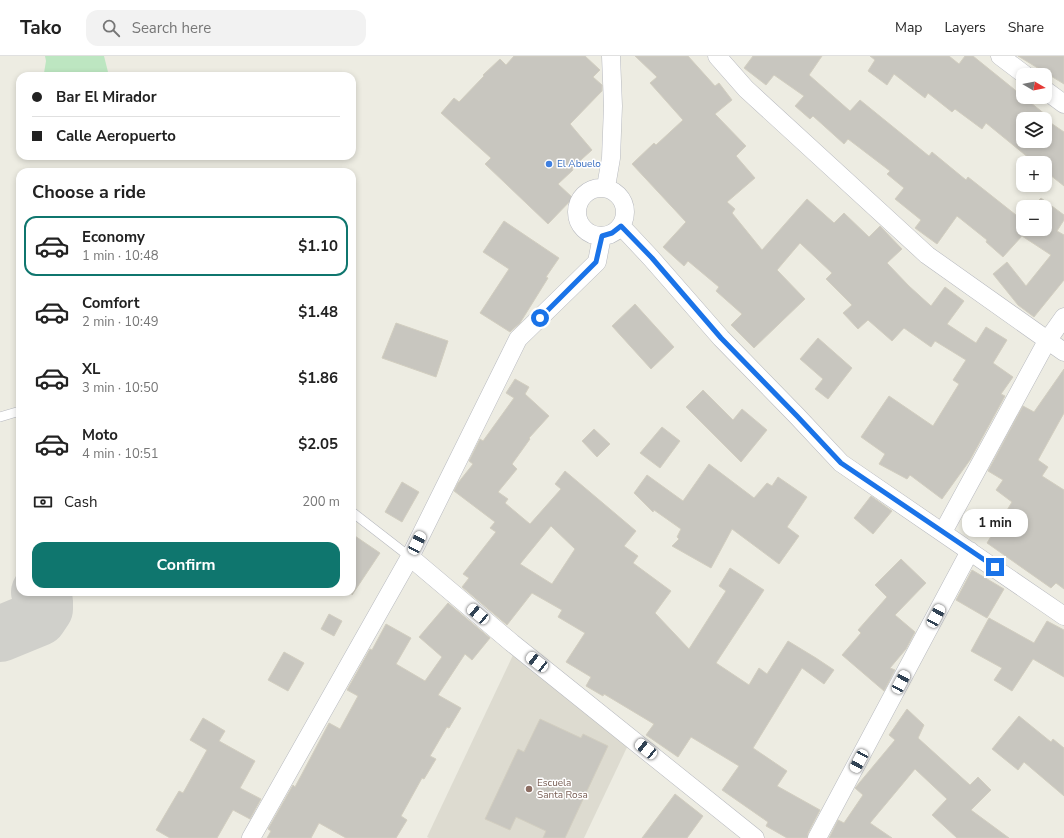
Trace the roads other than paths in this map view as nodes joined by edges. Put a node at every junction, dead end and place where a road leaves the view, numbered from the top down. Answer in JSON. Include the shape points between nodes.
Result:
{"nodes":[{"id":1,"x":611,"y":56,"type":"edge"},
{"id":2,"x":717,"y":56,"type":"edge"},
{"id":3,"x":1000,"y":56,"type":"edge"},
{"id":4,"x":1016,"y":68,"type":"edge"},
{"id":5,"x":1052,"y":95,"type":"edge"},
{"id":6,"x":1064,"y":104,"type":"edge"},
{"id":7,"x":606,"y":187,"type":"junction"},
{"id":8,"x":621,"y":226,"type":"junction"},
{"id":9,"x":602,"y":236,"type":"junction"},
{"id":10,"x":1064,"y":317,"type":"edge"},
{"id":11,"x":1047,"y":342,"type":"junction"},
{"id":12,"x":1064,"y":352,"type":"edge"},
{"id":13,"x":16,"y":412,"type":"edge"},
{"id":14,"x":0,"y":417,"type":"edge"},
{"id":15,"x":356,"y":515,"type":"edge"},
{"id":16,"x":943,"y":532,"type":"junction"},
{"id":17,"x":970,"y":550,"type":"junction"},
{"id":18,"x":410,"y":557,"type":"junction"},
{"id":19,"x":1064,"y":616,"type":"edge"},
{"id":20,"x":251,"y":838,"type":"edge"},
{"id":21,"x":755,"y":838,"type":"edge"},
{"id":22,"x":817,"y":838,"type":"edge"}],
"edges":[{"from":1,"to":7,"type":"street","via":[[613,106],[611,158]]},
{"from":2,"to":11,"type":"street","via":[[746,89],[927,255]]},
{"from":3,"to":4,"type":"street"},
{"from":5,"to":6,"type":"street"},
{"from":7,"to":8,"type":"street","via":[[617,193],[624,203],[625,215]]},
{"from":7,"to":9,"type":"street","via":[[586,192],[579,200],[576,210],[583,229]]},
{"from":8,"to":9,"type":"street","via":[[612,233]]},
{"from":8,"to":16,"type":"street","via":[[721,338],[841,463]]},
{"from":9,"to":18,"type":"street","via":[[596,262],[518,339]]},
{"from":10,"to":11,"type":"street"},
{"from":11,"to":12,"type":"street"},
{"from":11,"to":16,"type":"street"},
{"from":13,"to":14,"type":"lane"},
{"from":15,"to":18,"type":"lane"},
{"from":16,"to":17,"type":"street"},
{"from":17,"to":19,"type":"street"},
{"from":17,"to":22,"type":"street"},
{"from":18,"to":20,"type":"street"},
{"from":18,"to":21,"type":"street","via":[[512,643]]}]}
